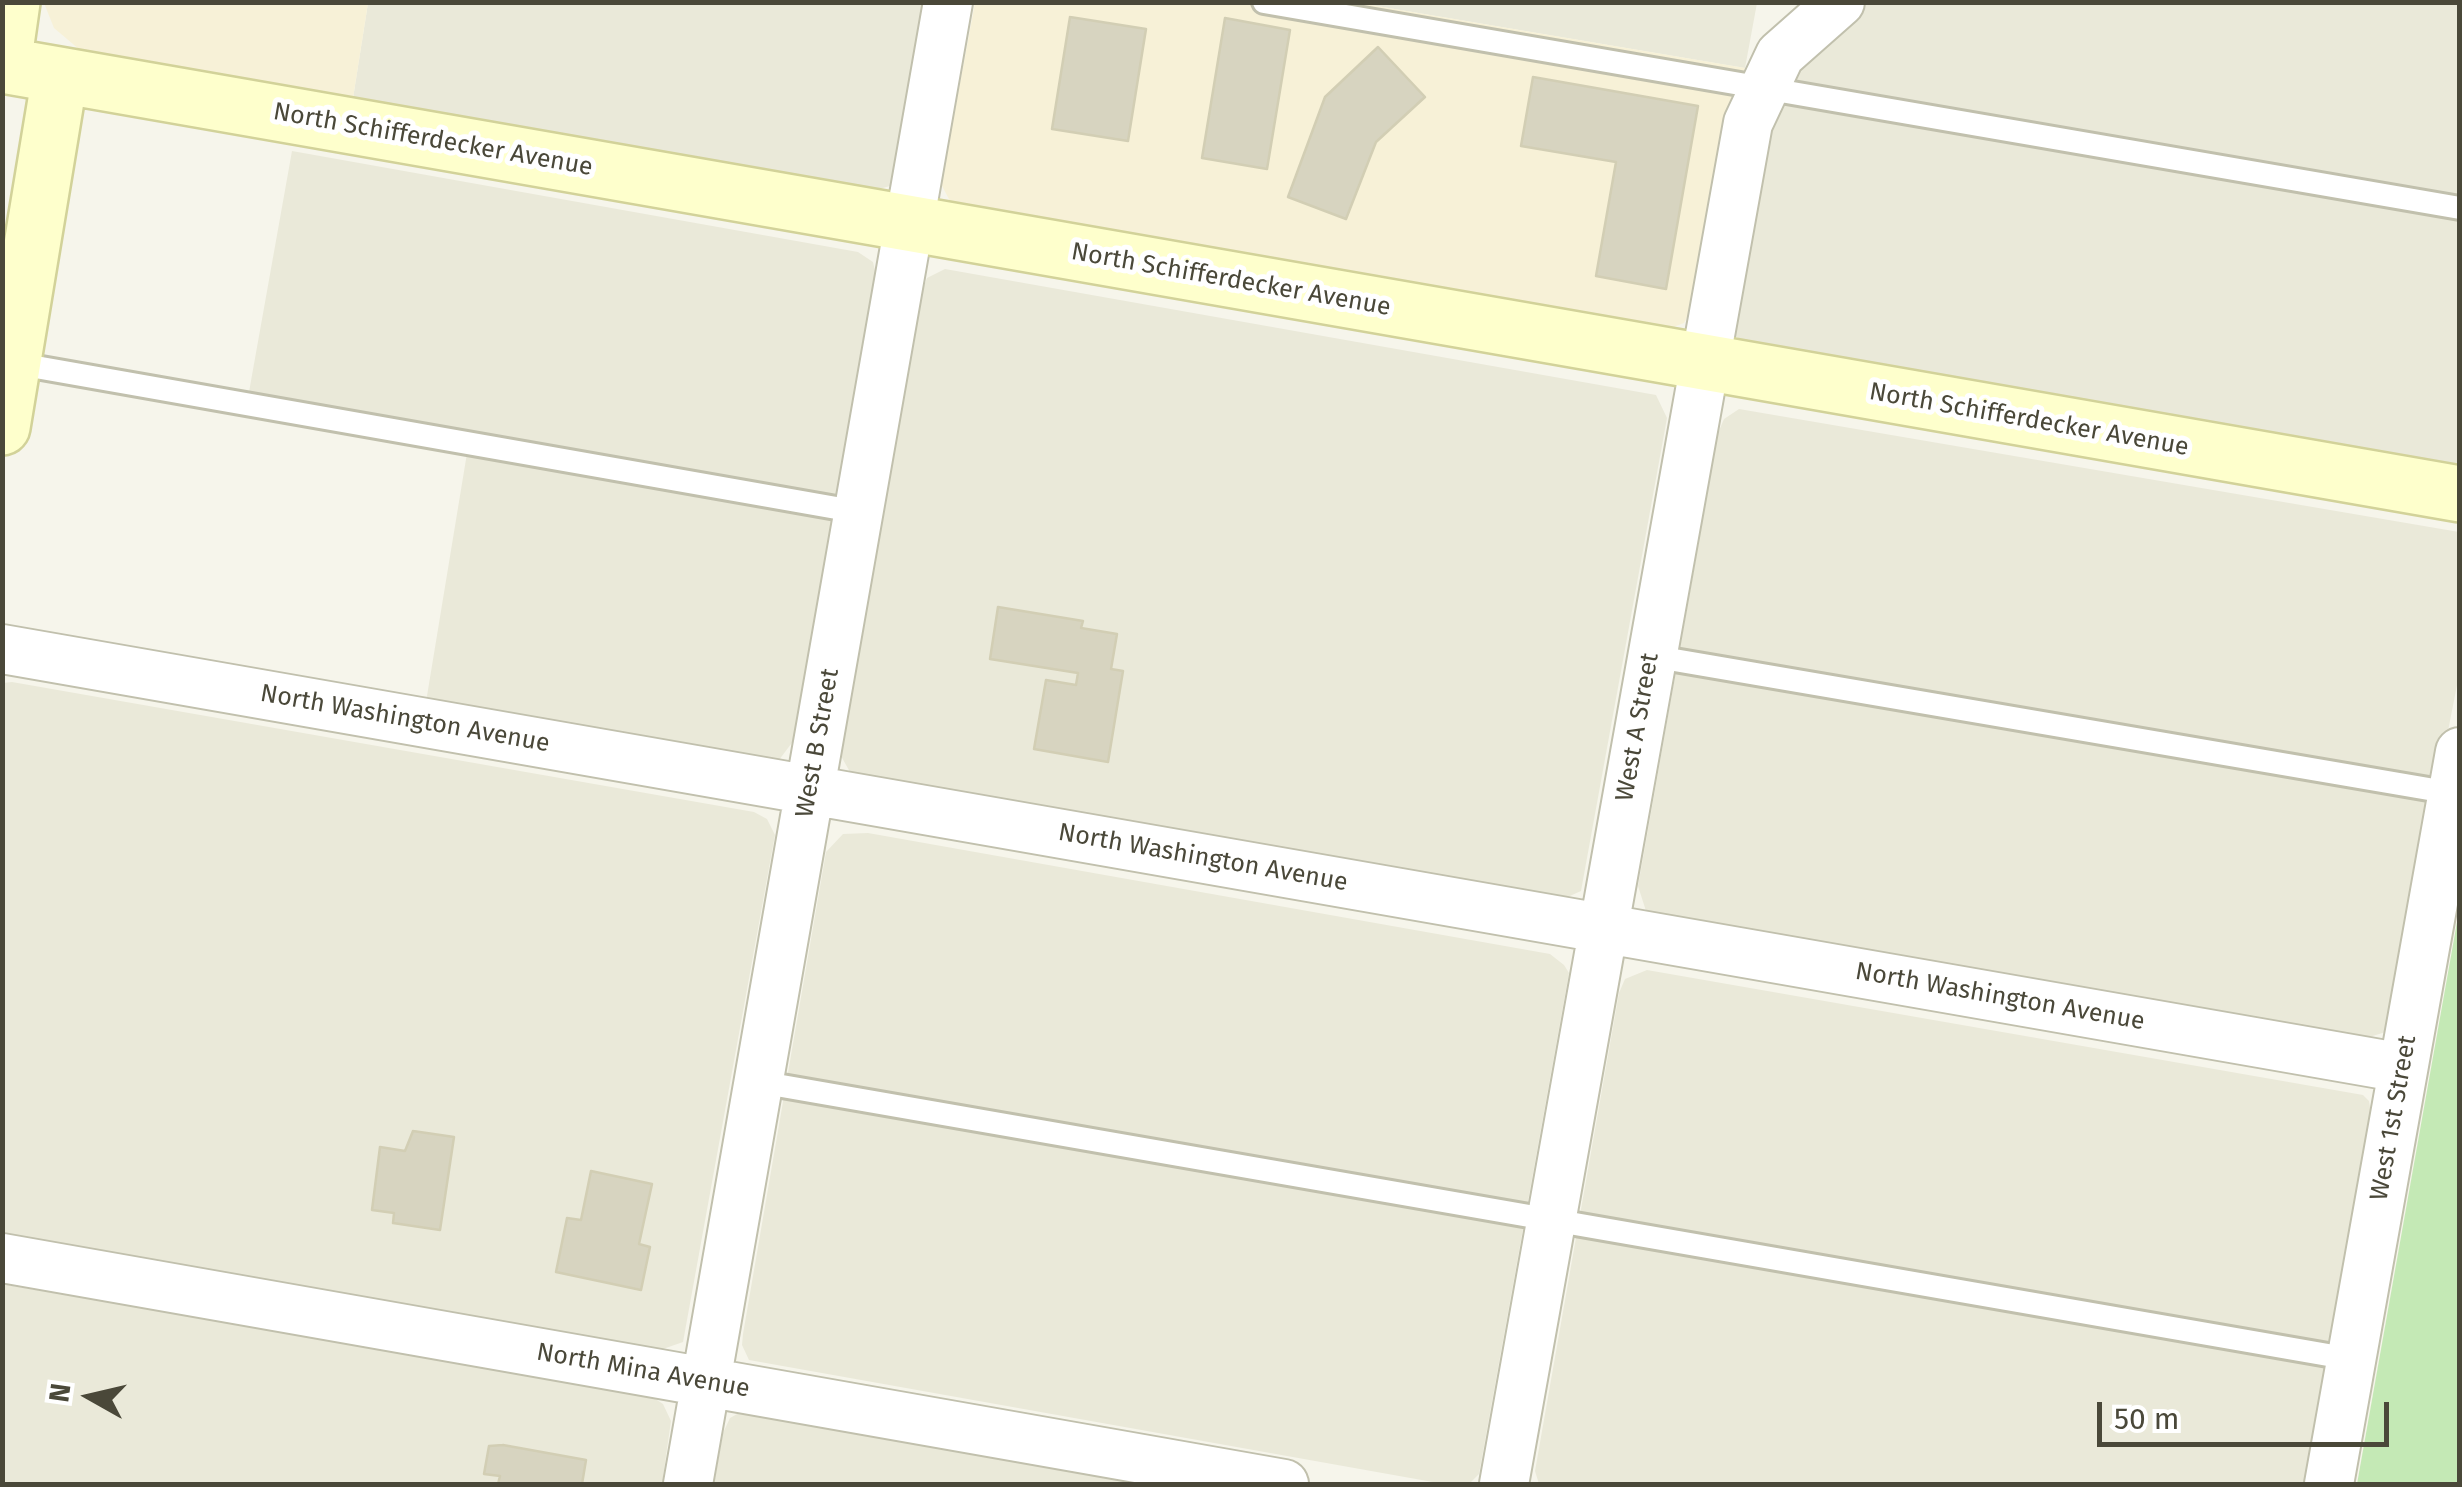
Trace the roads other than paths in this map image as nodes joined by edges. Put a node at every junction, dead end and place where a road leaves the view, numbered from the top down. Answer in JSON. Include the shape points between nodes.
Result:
{"nodes":[{"id":1,"x":12,"y":2,"type":"edge"},
{"id":2,"x":948,"y":2,"type":"edge"},
{"id":3,"x":1264,"y":2,"type":"edge"},
{"id":4,"x":1840,"y":2,"type":"edge"},
{"id":5,"x":3,"y":65,"type":"edge"},
{"id":6,"x":60,"y":76,"type":"junction"},
{"id":7,"x":1762,"y":87,"type":"junction"},
{"id":8,"x":2460,"y":208,"type":"edge"},
{"id":9,"x":910,"y":223,"type":"junction"},
{"id":10,"x":13,"y":364,"type":"junction"},
{"id":11,"x":1704,"y":364,"type":"junction"},
{"id":12,"x":2,"y":427,"type":"edge"},
{"id":13,"x":2460,"y":494,"type":"edge"},
{"id":14,"x":859,"y":512,"type":"junction"},
{"id":15,"x":2,"y":649,"type":"edge"},
{"id":16,"x":1650,"y":656,"type":"junction"},
{"id":17,"x":2456,"y":773,"type":"edge"},
{"id":18,"x":810,"y":790,"type":"junction"},
{"id":19,"x":1602,"y":928,"type":"junction"},
{"id":20,"x":2402,"y":1068,"type":"junction"},
{"id":21,"x":759,"y":1082,"type":"junction"},
{"id":22,"x":1550,"y":1218,"type":"junction"},
{"id":23,"x":2,"y":1258,"type":"edge"},
{"id":24,"x":2351,"y":1359,"type":"junction"},
{"id":25,"x":706,"y":1382,"type":"junction"},
{"id":26,"x":688,"y":1484,"type":"edge"},
{"id":27,"x":1284,"y":1484,"type":"edge"},
{"id":28,"x":1504,"y":1484,"type":"edge"},
{"id":29,"x":2328,"y":1484,"type":"edge"}],
"edges":[{"from":1,"to":5,"type":"main road"},
{"from":2,"to":9,"type":"street","name":"West B Street"},
{"from":3,"to":7,"type":"lane"},
{"from":4,"to":7,"type":"street","name":"West A Street","via":[[1780,56]]},
{"from":5,"to":6,"type":"main road","name":"North Schifferdecker Avenue"},
{"from":6,"to":9,"type":"main road","name":"North Schifferdecker Avenue"},
{"from":6,"to":10,"type":"main road"},
{"from":7,"to":8,"type":"lane"},
{"from":7,"to":11,"type":"street","name":"West A Street","via":[[1748,122]]},
{"from":9,"to":11,"type":"main road","name":"North Schifferdecker Avenue"},
{"from":9,"to":14,"type":"street","name":"West B Street"},
{"from":10,"to":12,"type":"main road"},
{"from":10,"to":14,"type":"lane"},
{"from":11,"to":13,"type":"main road","name":"North Schifferdecker Avenue"},
{"from":11,"to":16,"type":"street","name":"West A Street"},
{"from":14,"to":18,"type":"street","name":"West B Street"},
{"from":15,"to":18,"type":"street","name":"North Washington Avenue"},
{"from":16,"to":17,"type":"lane"},
{"from":16,"to":19,"type":"street","name":"West A Street"},
{"from":17,"to":20,"type":"street","name":"West 1st Street"},
{"from":18,"to":19,"type":"street","name":"North Washington Avenue"},
{"from":18,"to":21,"type":"street","name":"West B Street"},
{"from":19,"to":20,"type":"street","name":"North Washington Avenue"},
{"from":19,"to":22,"type":"street","name":"West A Street"},
{"from":20,"to":24,"type":"street","name":"West 1st Street"},
{"from":21,"to":22,"type":"lane"},
{"from":21,"to":25,"type":"street","name":"West B Street"},
{"from":22,"to":24,"type":"lane"},
{"from":22,"to":28,"type":"street","name":"West A Street"},
{"from":23,"to":25,"type":"street","name":"North Mina Avenue"},
{"from":24,"to":29,"type":"street","name":"West 1st Street"},
{"from":25,"to":26,"type":"street","name":"West B Street"},
{"from":25,"to":27,"type":"street","name":"North Mina Avenue"}]}
